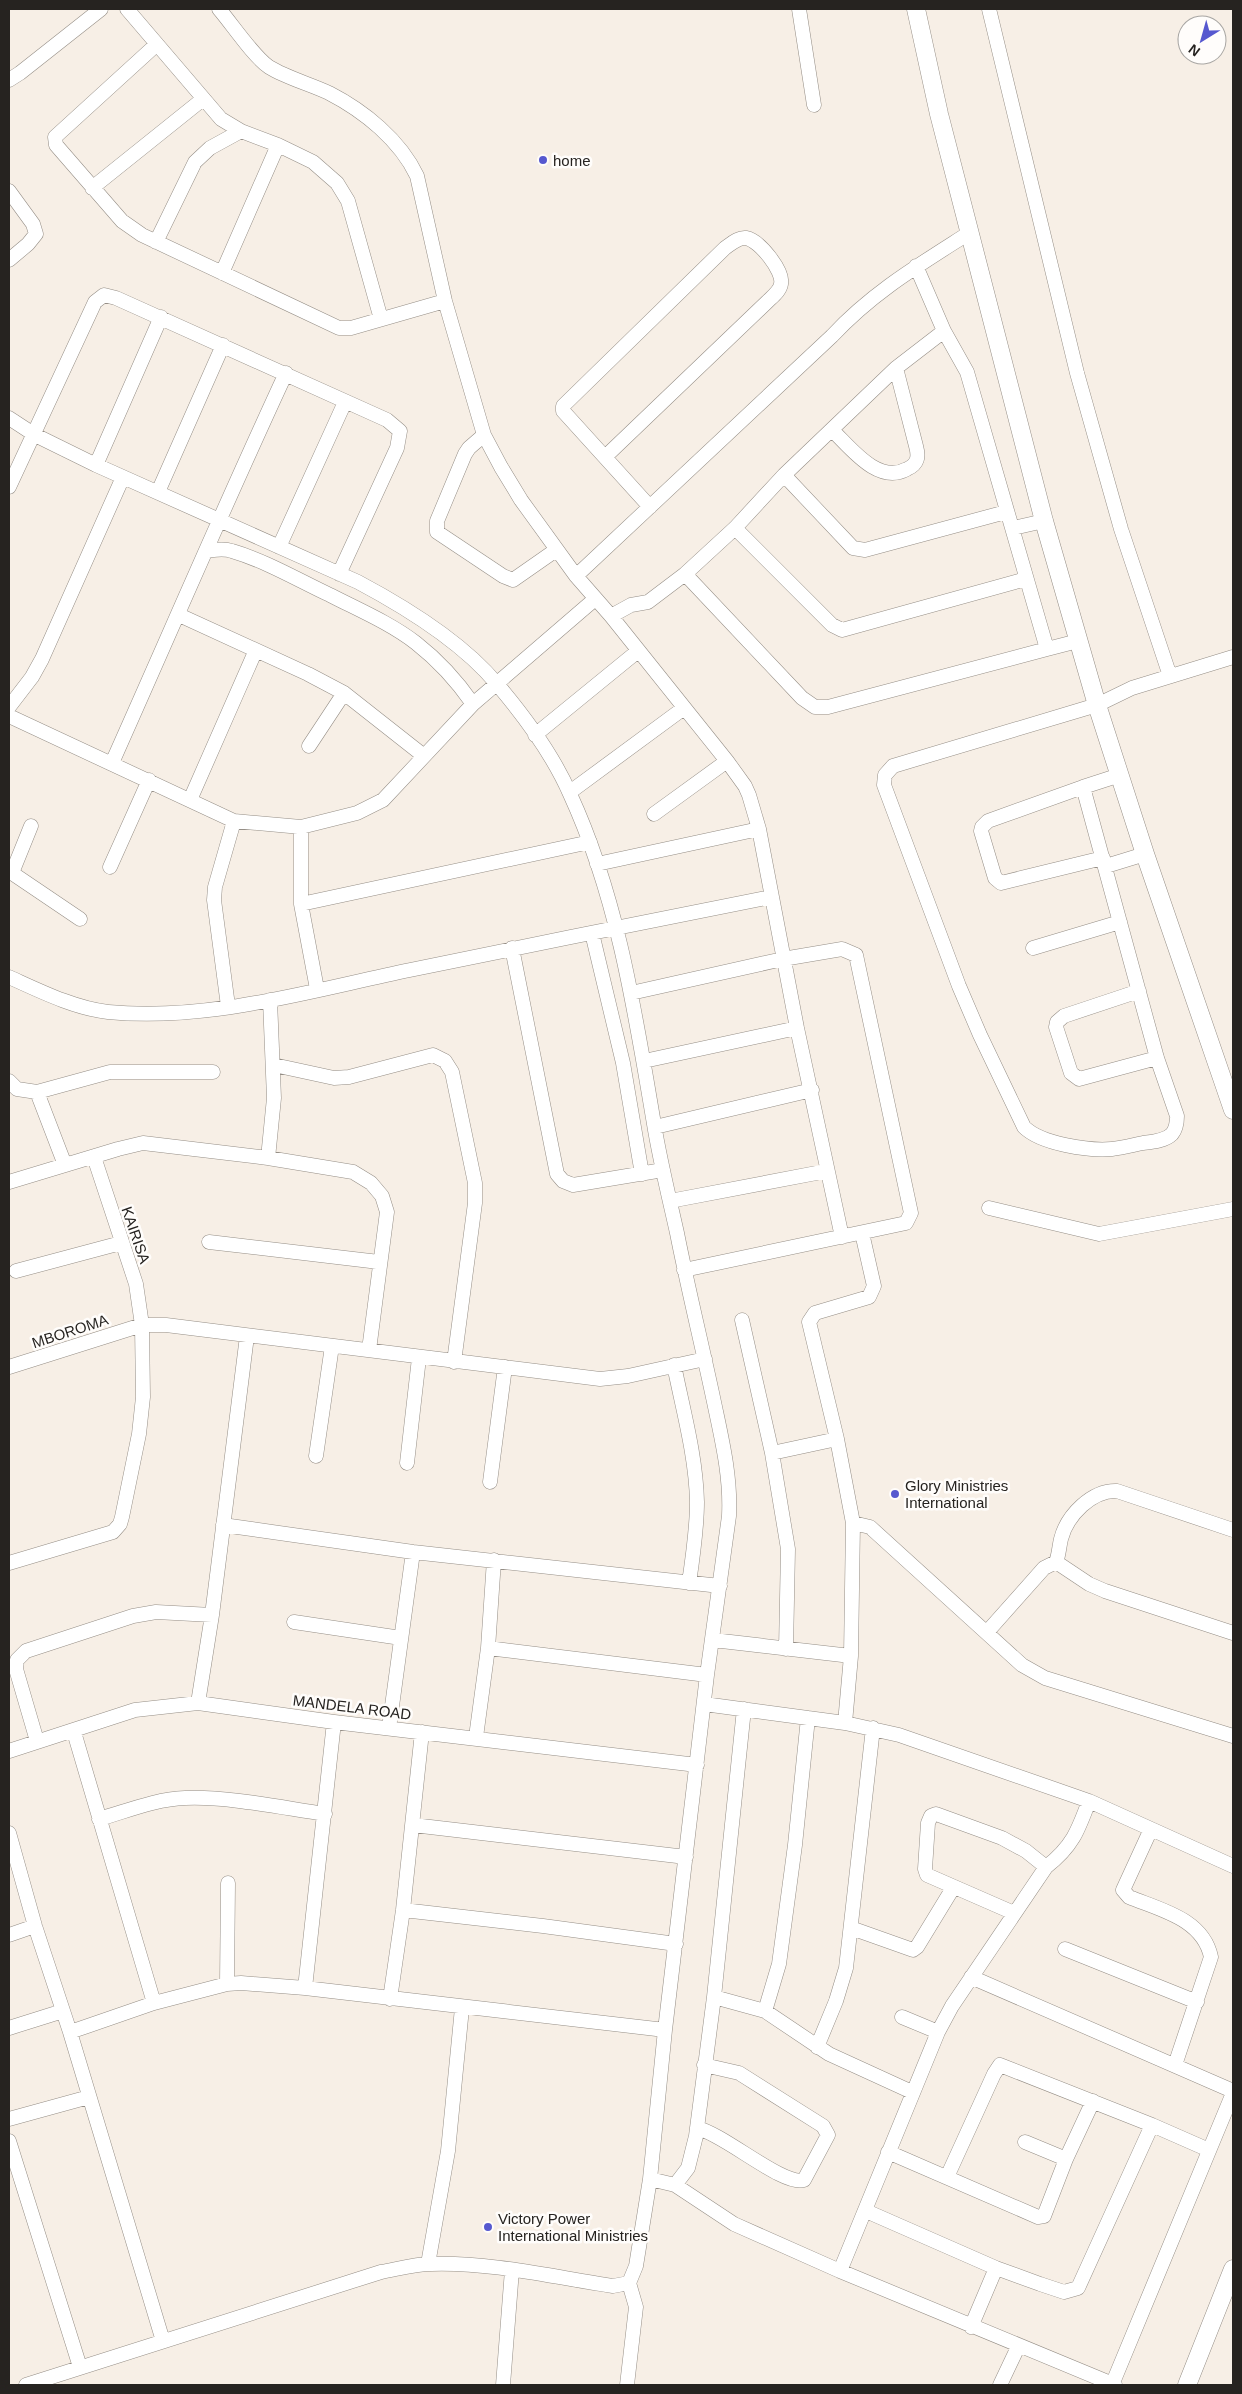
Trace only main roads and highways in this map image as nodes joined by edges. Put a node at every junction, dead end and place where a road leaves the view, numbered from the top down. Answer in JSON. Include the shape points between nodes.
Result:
{"nodes":[{"id":1,"x":916,"y":9,"type":"edge"},
{"id":2,"x":1233,"y":1110,"type":"edge"},
{"id":3,"x":1233,"y":2269,"type":"edge"},
{"id":4,"x":1187,"y":2385,"type":"edge"}],
"edges":[{"from":1,"to":2,"type":"main road","via":[[938,114],[1078,641],[1145,854]]},
{"from":3,"to":4,"type":"main road"}]}
